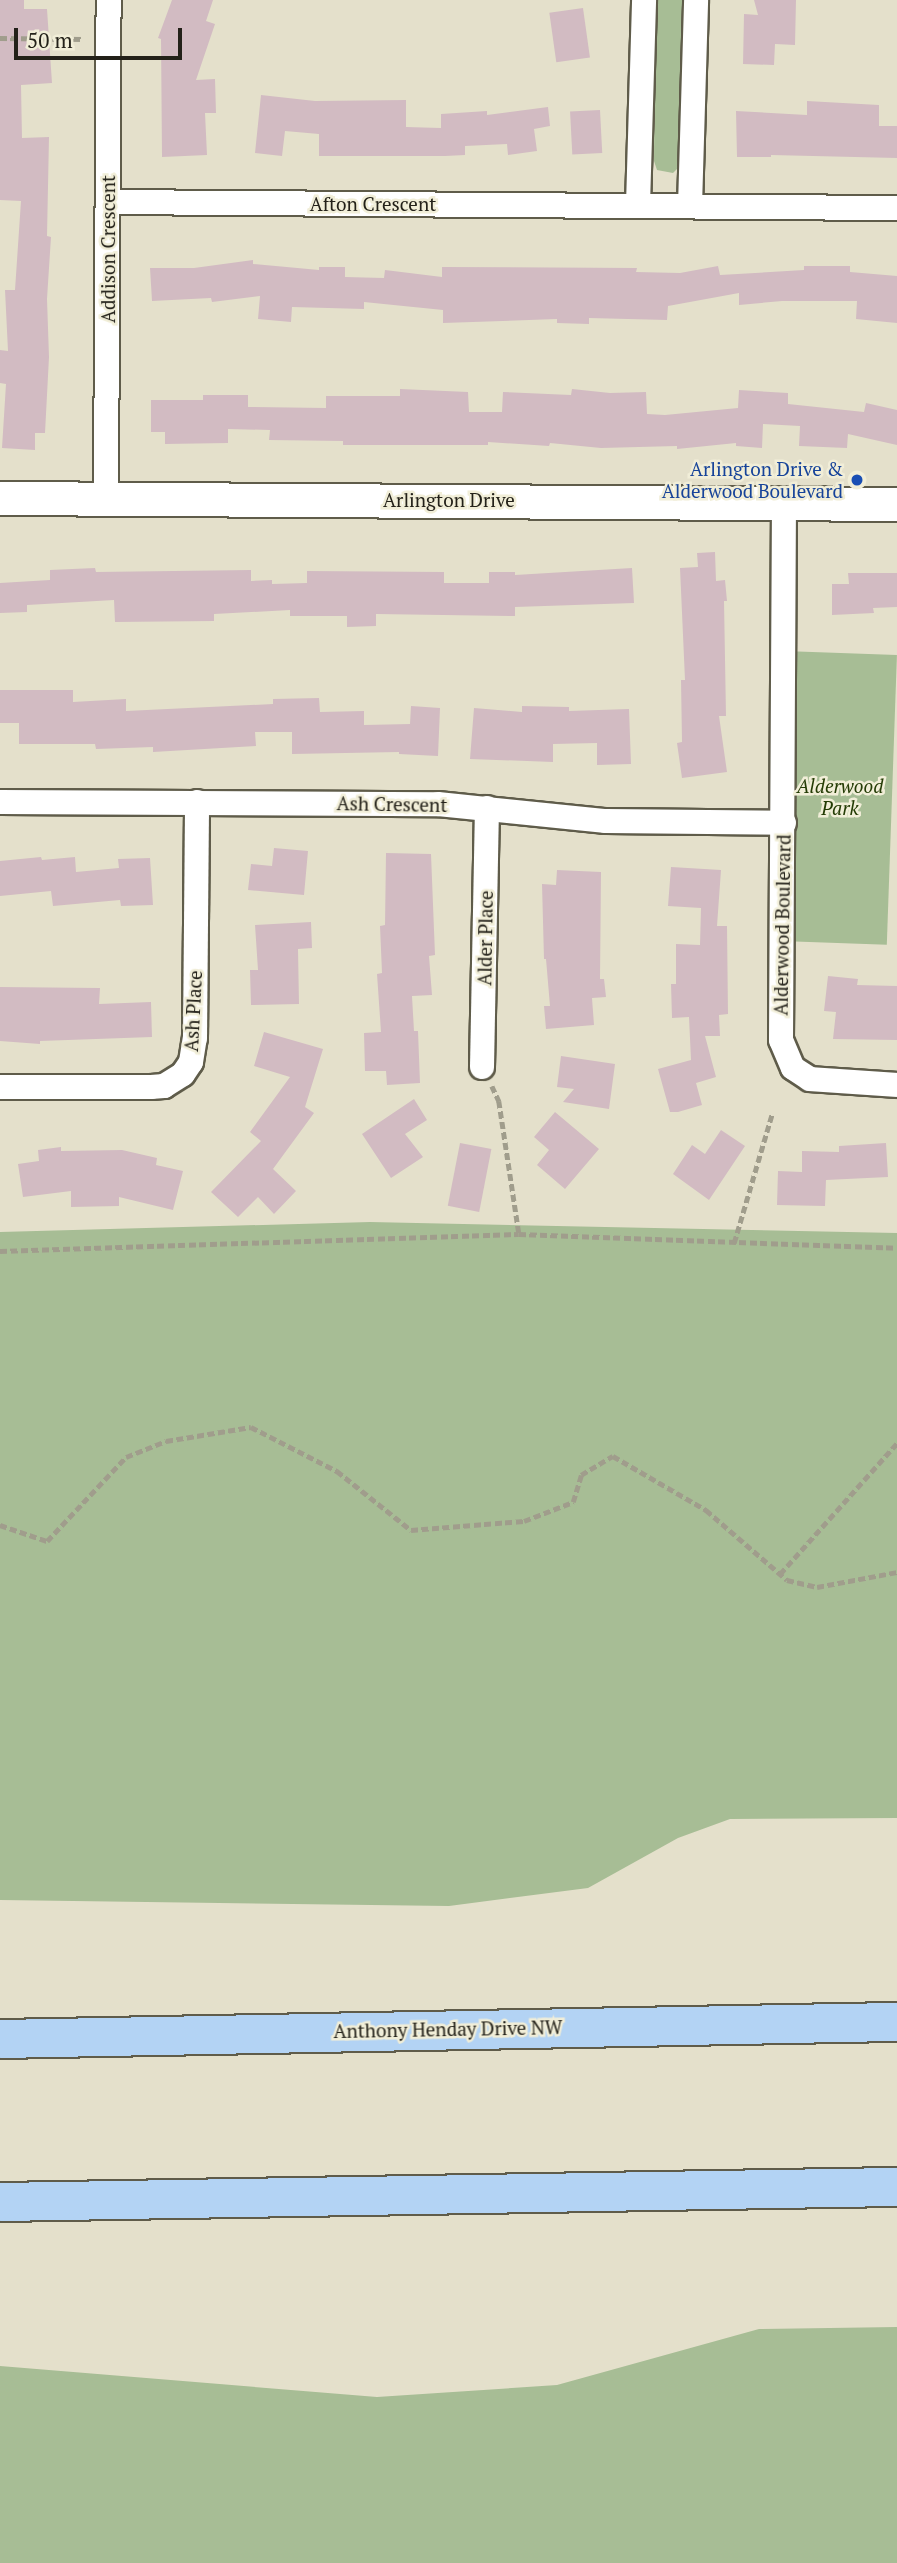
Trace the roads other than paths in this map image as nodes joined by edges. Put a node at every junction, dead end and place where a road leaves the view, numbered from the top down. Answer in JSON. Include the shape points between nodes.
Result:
{"nodes":[{"id":1,"x":108,"y":0,"type":"edge"},
{"id":2,"x":644,"y":0,"type":"edge"},
{"id":3,"x":696,"y":0,"type":"edge"},
{"id":4,"x":109,"y":202,"type":"junction"},
{"id":5,"x":638,"y":205,"type":"junction"},
{"id":6,"x":690,"y":206,"type":"junction"},
{"id":7,"x":897,"y":208,"type":"edge"},
{"id":8,"x":0,"y":498,"type":"edge"},
{"id":9,"x":106,"y":498,"type":"junction"},
{"id":10,"x":783,"y":502,"type":"junction"},
{"id":11,"x":897,"y":504,"type":"edge"},
{"id":12,"x":0,"y":802,"type":"edge"},
{"id":13,"x":197,"y":802,"type":"junction"},
{"id":14,"x":487,"y":808,"type":"junction"},
{"id":15,"x":784,"y":823,"type":"junction"},
{"id":16,"x":482,"y":1067,"type":"road end"},
{"id":17,"x":897,"y":1085,"type":"edge"},
{"id":18,"x":0,"y":1087,"type":"edge"},
{"id":19,"x":897,"y":2022,"type":"edge"},
{"id":20,"x":0,"y":2039,"type":"edge"},
{"id":21,"x":897,"y":2187,"type":"edge"},
{"id":22,"x":178,"y":2198,"type":"junction"},
{"id":23,"x":0,"y":2202,"type":"edge"},
{"id":24,"x":0,"y":2216,"type":"edge"}],
"edges":[{"from":1,"to":4,"type":"street","name":"Addison Crescent"},
{"from":2,"to":5,"type":"street"},
{"from":3,"to":6,"type":"street"},
{"from":4,"to":5,"type":"street","name":"Afton Crescent"},
{"from":4,"to":9,"type":"street","name":"Addison Crescent"},
{"from":5,"to":6,"type":"street","name":"Afton Crescent"},
{"from":6,"to":7,"type":"street","name":"Afton Crescent"},
{"from":8,"to":9,"type":"street","name":"Arlington Drive"},
{"from":9,"to":10,"type":"street","name":"Arlington Drive"},
{"from":10,"to":11,"type":"street","name":"Arlington Drive"},
{"from":10,"to":15,"type":"street","name":"Alderwood Boulevard"},
{"from":12,"to":13,"type":"street","name":"Ash Crescent"},
{"from":13,"to":14,"type":"street","name":"Ash Crescent"},
{"from":13,"to":18,"type":"street","name":"Ash Place","via":[[195,1038],[191,1062],[183,1074],[164,1086],[151,1087]]},
{"from":14,"to":15,"type":"street","name":"Ash Crescent","via":[[606,821]]},
{"from":14,"to":16,"type":"street","name":"Alder Place"},
{"from":15,"to":17,"type":"street","name":"Alderwood Boulevard","via":[[780,1032],[787,1059],[810,1079]]},
{"from":19,"to":20,"type":"highway","name":"Anthony Henday Drive NW"},
{"from":21,"to":22,"type":"highway"},
{"from":22,"to":23,"type":"highway"},
{"from":22,"to":24,"type":"highway"}]}
